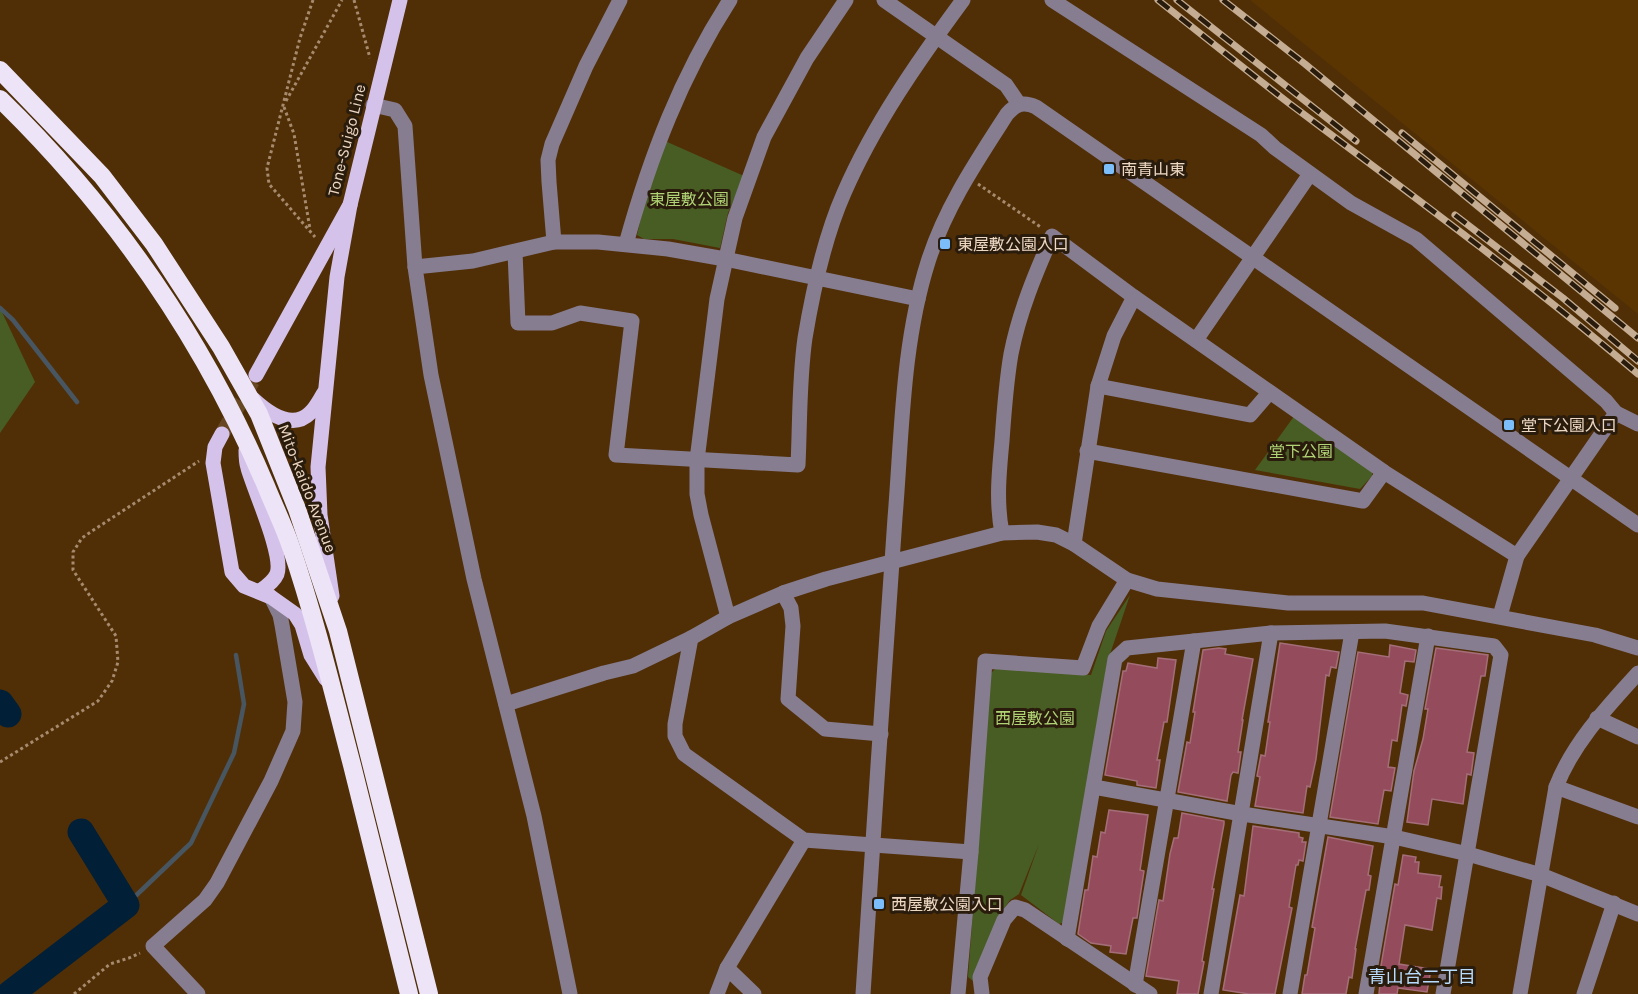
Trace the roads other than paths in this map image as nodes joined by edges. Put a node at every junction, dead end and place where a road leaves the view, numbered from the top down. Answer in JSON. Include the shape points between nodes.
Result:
{"nodes":[{"id":1,"x":400,"y":0,"type":"edge"},
{"id":2,"x":620,"y":0,"type":"edge"},
{"id":3,"x":730,"y":0,"type":"edge"},
{"id":4,"x":846,"y":0,"type":"edge"},
{"id":5,"x":884,"y":0,"type":"edge"},
{"id":6,"x":963,"y":0,"type":"edge"},
{"id":7,"x":1052,"y":0,"type":"edge"},
{"id":8,"x":937,"y":36,"type":"junction"},
{"id":9,"x":0,"y":70,"type":"edge"},
{"id":10,"x":0,"y":99,"type":"edge"},
{"id":11,"x":1018,"y":104,"type":"junction"},
{"id":12,"x":373,"y":105,"type":"junction"},
{"id":13,"x":1310,"y":174,"type":"junction"},
{"id":14,"x":350,"y":205,"type":"junction"},
{"id":15,"x":554,"y":242,"type":"junction"},
{"id":16,"x":626,"y":244,"type":"junction"},
{"id":17,"x":515,"y":252,"type":"junction"},
{"id":18,"x":1254,"y":257,"type":"junction"},
{"id":19,"x":724,"y":259,"type":"junction"},
{"id":20,"x":415,"y":267,"type":"junction"},
{"id":21,"x":818,"y":278,"type":"junction"},
{"id":22,"x":1134,"y":297,"type":"junction"},
{"id":23,"x":918,"y":299,"type":"junction"},
{"id":24,"x":1196,"y":340,"type":"junction"},
{"id":25,"x":256,"y":375,"type":"tunnel mouth"},
{"id":26,"x":1098,"y":386,"type":"junction"},
{"id":27,"x":324,"y":393,"type":"junction"},
{"id":28,"x":1269,"y":393,"type":"junction"},
{"id":29,"x":249,"y":395,"type":"junction"},
{"id":30,"x":1616,"y":412,"type":"junction"},
{"id":31,"x":1638,"y":424,"type":"edge"},
{"id":32,"x":222,"y":434,"type":"tunnel mouth"},
{"id":33,"x":244,"y":437,"type":"junction"},
{"id":34,"x":1088,"y":451,"type":"junction"},
{"id":35,"x":697,"y":460,"type":"junction"},
{"id":36,"x":1384,"y":472,"type":"junction"},
{"id":37,"x":1571,"y":478,"type":"junction"},
{"id":38,"x":1638,"y":525,"type":"edge"},
{"id":39,"x":1002,"y":533,"type":"junction"},
{"id":40,"x":1074,"y":544,"type":"junction"},
{"id":41,"x":1517,"y":556,"type":"junction"},
{"id":42,"x":892,"y":562,"type":"junction"},
{"id":43,"x":1127,"y":580,"type":"junction"},
{"id":44,"x":783,"y":592,"type":"junction"},
{"id":45,"x":266,"y":594,"type":"junction"},
{"id":46,"x":1500,"y":616,"type":"junction"},
{"id":47,"x":728,"y":617,"type":"junction"},
{"id":48,"x":338,"y":631,"type":"junction"},
{"id":49,"x":1352,"y":632,"type":"junction"},
{"id":50,"x":1271,"y":633,"type":"junction"},
{"id":51,"x":1428,"y":636,"type":"junction"},
{"id":52,"x":691,"y":638,"type":"junction"},
{"id":53,"x":1194,"y":641,"type":"junction"},
{"id":54,"x":1638,"y":648,"type":"edge"},
{"id":55,"x":1638,"y":673,"type":"edge"},
{"id":56,"x":333,"y":689,"type":"junction"},
{"id":57,"x":506,"y":704,"type":"junction"},
{"id":58,"x":1597,"y":718,"type":"junction"},
{"id":59,"x":881,"y":734,"type":"junction"},
{"id":60,"x":1638,"y":736,"type":"edge"},
{"id":61,"x":1094,"y":787,"type":"junction"},
{"id":62,"x":1556,"y":787,"type":"junction"},
{"id":63,"x":1168,"y":800,"type":"junction"},
{"id":64,"x":1242,"y":814,"type":"junction"},
{"id":65,"x":1638,"y":817,"type":"edge"},
{"id":66,"x":1319,"y":825,"type":"junction"},
{"id":67,"x":1394,"y":837,"type":"junction"},
{"id":68,"x":804,"y":840,"type":"junction"},
{"id":69,"x":874,"y":844,"type":"junction"},
{"id":70,"x":971,"y":852,"type":"junction"},
{"id":71,"x":1468,"y":854,"type":"junction"},
{"id":72,"x":1541,"y":875,"type":"junction"},
{"id":73,"x":1614,"y":903,"type":"junction"},
{"id":74,"x":1638,"y":914,"type":"edge"},
{"id":75,"x":1068,"y":939,"type":"junction"},
{"id":76,"x":727,"y":968,"type":"junction"},
{"id":77,"x":1135,"y":985,"type":"junction"},
{"id":78,"x":198,"y":994,"type":"edge"},
{"id":79,"x":409,"y":994,"type":"edge"},
{"id":80,"x":429,"y":994,"type":"edge"},
{"id":81,"x":570,"y":994,"type":"edge"},
{"id":82,"x":717,"y":994,"type":"edge"},
{"id":83,"x":754,"y":994,"type":"edge"},
{"id":84,"x":863,"y":994,"type":"edge"},
{"id":85,"x":958,"y":994,"type":"edge"},
{"id":86,"x":982,"y":994,"type":"edge"},
{"id":87,"x":1150,"y":994,"type":"edge"},
{"id":88,"x":1210,"y":994,"type":"edge"},
{"id":89,"x":1290,"y":994,"type":"edge"},
{"id":90,"x":1366,"y":994,"type":"edge"},
{"id":91,"x":1443,"y":994,"type":"edge"},
{"id":92,"x":1520,"y":994,"type":"edge"},
{"id":93,"x":1584,"y":994,"type":"edge"}],
"edges":[{"from":1,"to":12,"type":"main road","name":"Tone-Suigo Line"},
{"from":2,"to":15,"type":"street","via":[[552,144],[548,160]]},
{"from":3,"to":16,"type":"street","via":[[695,60],[663,128]]},
{"from":4,"to":19,"type":"street","via":[[801,67],[764,137]]},
{"from":5,"to":8,"type":"street"},
{"from":6,"to":8,"type":"street"},
{"from":7,"to":13,"type":"street","via":[[1261,135]]},
{"from":8,"to":11,"type":"street","via":[[1006,85]]},
{"from":8,"to":21,"type":"street","via":[[894,99],[865,151],[832,225]]},
{"from":9,"to":29,"type":"highway","name":"Mito-kaido Avenue","via":[[102,176],[160,252]]},
{"from":10,"to":33,"type":"highway","via":[[69,169],[136,254],[175,312]]},
{"from":11,"to":18,"type":"street","via":[[1036,106]]},
{"from":11,"to":23,"type":"street","via":[[1007,114],[953,200]]},
{"from":12,"to":14,"type":"main road","name":"Tone-Suigo Line"},
{"from":12,"to":20,"type":"street","via":[[395,110],[405,126]]},
{"from":13,"to":18,"type":"street"},
{"from":13,"to":30,"type":"street","via":[[1351,203],[1416,238]]},
{"from":14,"to":25,"type":"main road","name":"Tone-Suigo Line"},
{"from":14,"to":27,"type":"main road","via":[[337,277]]},
{"from":15,"to":16,"type":"street"},
{"from":15,"to":17,"type":"street"},
{"from":16,"to":19,"type":"street"},
{"from":17,"to":20,"type":"street"},
{"from":17,"to":35,"type":"street","via":[[518,323],[552,322],[580,313],[632,321],[616,455]]},
{"from":18,"to":24,"type":"street"},
{"from":18,"to":37,"type":"street"},
{"from":19,"to":21,"type":"street"},
{"from":19,"to":35,"type":"street"},
{"from":20,"to":57,"type":"street","via":[[445,445]]},
{"from":21,"to":23,"type":"street"},
{"from":21,"to":35,"type":"street","via":[[805,339],[798,465]]},
{"from":22,"to":24,"type":"street"},
{"from":22,"to":26,"type":"street","via":[[1114,336]]},
{"from":22,"to":39,"type":"street","via":[[1053,236],[1029,290],[1011,353],[998,494]]},
{"from":23,"to":42,"type":"street","via":[[907,370]]},
{"from":24,"to":28,"type":"street"},
{"from":26,"to":28,"type":"street","via":[[1250,415]]},
{"from":26,"to":34,"type":"street"},
{"from":27,"to":29,"type":"main road","via":[[310,413],[298,420],[266,411]]},
{"from":27,"to":48,"type":"main road","via":[[318,485]]},
{"from":28,"to":36,"type":"street"},
{"from":29,"to":48,"type":"highway","name":"Mito-kaido Avenue","via":[[297,509]]},
{"from":30,"to":31,"type":"street"},
{"from":30,"to":37,"type":"street"},
{"from":32,"to":45,"type":"main road","via":[[213,454],[214,472],[232,572],[244,586]]},
{"from":33,"to":45,"type":"main road","via":[[247,466],[278,561],[277,574]]},
{"from":33,"to":56,"type":"highway","via":[[290,545]]},
{"from":34,"to":36,"type":"street","via":[[1363,501]]},
{"from":34,"to":40,"type":"street"},
{"from":35,"to":47,"type":"street","via":[[701,515]]},
{"from":36,"to":41,"type":"street"},
{"from":37,"to":38,"type":"street"},
{"from":37,"to":41,"type":"street"},
{"from":39,"to":40,"type":"street","via":[[1037,532],[1056,535]]},
{"from":39,"to":42,"type":"street"},
{"from":40,"to":43,"type":"street"},
{"from":41,"to":46,"type":"street"},
{"from":42,"to":44,"type":"street"},
{"from":42,"to":59,"type":"street"},
{"from":43,"to":46,"type":"street","via":[[1156,589],[1243,600],[1423,603]]},
{"from":43,"to":70,"type":"street","via":[[1099,626],[1083,668],[985,661]]},
{"from":44,"to":47,"type":"street"},
{"from":44,"to":59,"type":"street","via":[[791,608],[793,626],[788,699],[825,729]]},
{"from":45,"to":56,"type":"main road","via":[[295,614],[311,655]]},
{"from":45,"to":78,"type":"street","via":[[280,615],[294,692],[292,731],[271,781],[217,883],[205,900],[153,946]]},
{"from":46,"to":54,"type":"street"},
{"from":47,"to":52,"type":"street"},
{"from":48,"to":80,"type":"highway","name":"Mito-kaido Avenue"},
{"from":49,"to":50,"type":"street"},
{"from":49,"to":51,"type":"street"},
{"from":49,"to":66,"type":"street"},
{"from":50,"to":53,"type":"street"},
{"from":50,"to":64,"type":"street"},
{"from":51,"to":67,"type":"street"},
{"from":51,"to":71,"type":"street","via":[[1494,646],[1501,654]]},
{"from":52,"to":57,"type":"street","via":[[633,666]]},
{"from":52,"to":68,"type":"street","via":[[675,724],[679,747]]},
{"from":53,"to":61,"type":"street","via":[[1127,648],[1115,659]]},
{"from":53,"to":63,"type":"street"},
{"from":55,"to":58,"type":"street"},
{"from":56,"to":79,"type":"highway"},
{"from":57,"to":81,"type":"street","via":[[534,816]]},
{"from":58,"to":60,"type":"street"},
{"from":58,"to":62,"type":"street","via":[[1563,769]]},
{"from":59,"to":69,"type":"street"},
{"from":61,"to":63,"type":"street"},
{"from":61,"to":75,"type":"street"},
{"from":62,"to":65,"type":"street"},
{"from":62,"to":72,"type":"street"},
{"from":63,"to":64,"type":"street"},
{"from":63,"to":77,"type":"street"},
{"from":64,"to":66,"type":"street"},
{"from":64,"to":88,"type":"street"},
{"from":66,"to":67,"type":"street"},
{"from":66,"to":89,"type":"street"},
{"from":67,"to":71,"type":"street"},
{"from":67,"to":90,"type":"street"},
{"from":68,"to":69,"type":"street"},
{"from":68,"to":76,"type":"street"},
{"from":69,"to":70,"type":"street"},
{"from":69,"to":84,"type":"street"},
{"from":70,"to":85,"type":"street"},
{"from":71,"to":72,"type":"street"},
{"from":71,"to":91,"type":"street"},
{"from":72,"to":73,"type":"street"},
{"from":72,"to":92,"type":"street"},
{"from":73,"to":74,"type":"street"},
{"from":73,"to":93,"type":"street"},
{"from":75,"to":77,"type":"street"},
{"from":75,"to":86,"type":"street","via":[[1015,907],[1004,921],[980,977]]},
{"from":76,"to":82,"type":"street"},
{"from":76,"to":83,"type":"street"},
{"from":77,"to":87,"type":"street"}]}
